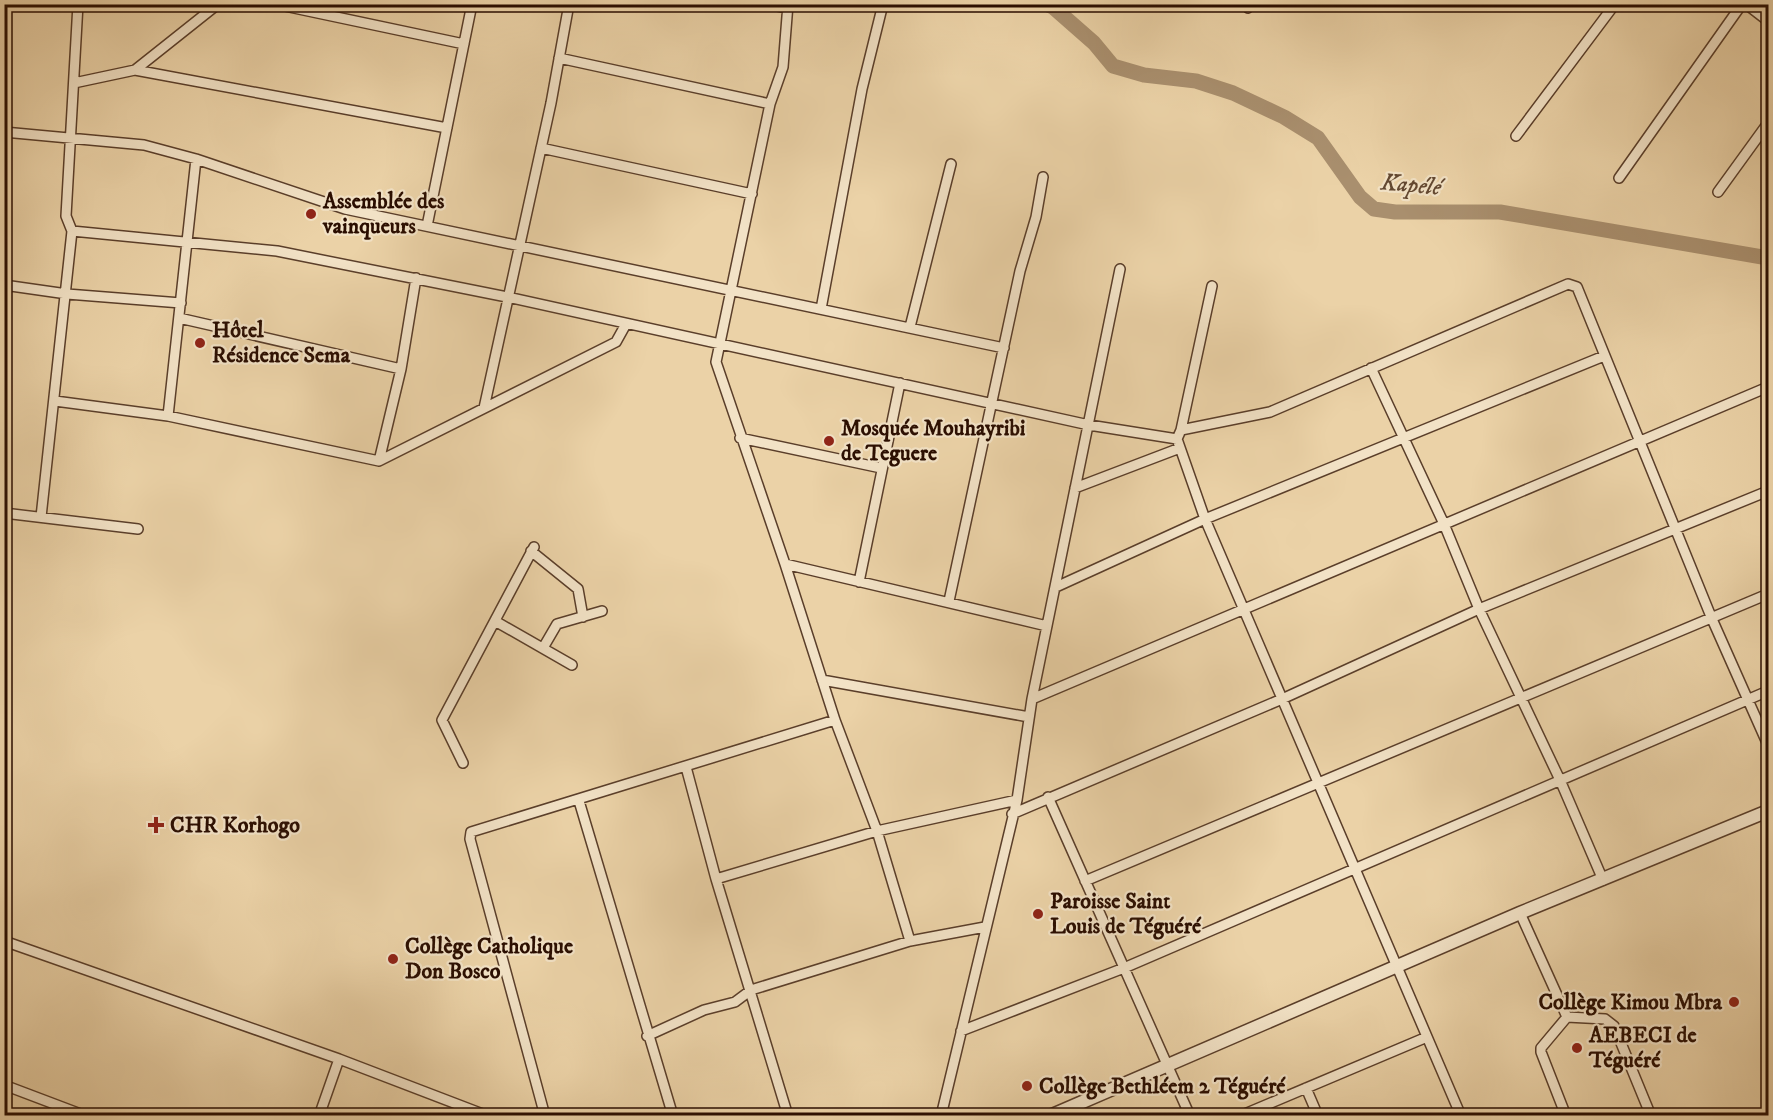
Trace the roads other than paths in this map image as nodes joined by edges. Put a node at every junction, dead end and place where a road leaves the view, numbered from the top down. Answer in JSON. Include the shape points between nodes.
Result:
{"nodes":[{"id":1,"x":78,"y":4,"type":"edge"},
{"id":2,"x":218,"y":4,"type":"edge"},
{"id":3,"x":275,"y":4,"type":"edge"},
{"id":4,"x":472,"y":4,"type":"edge"},
{"id":5,"x":570,"y":4,"type":"edge"},
{"id":6,"x":767,"y":4,"type":"edge"},
{"id":7,"x":883,"y":4,"type":"edge"},
{"id":8,"x":1615,"y":4,"type":"edge"},
{"id":9,"x":1744,"y":4,"type":"edge"},
{"id":10,"x":787,"y":6,"type":"edge"},
{"id":11,"x":1768,"y":21,"type":"edge"},
{"id":12,"x":464,"y":44,"type":"junction"},
{"id":13,"x":559,"y":58,"type":"junction"},
{"id":14,"x":135,"y":70,"type":"junction"},
{"id":15,"x":74,"y":83,"type":"junction"},
{"id":16,"x":770,"y":104,"type":"junction"},
{"id":17,"x":1768,"y":123,"type":"edge"},
{"id":18,"x":447,"y":128,"type":"junction"},
{"id":19,"x":4,"y":132,"type":"edge"},
{"id":20,"x":1516,"y":136,"type":"dead end"},
{"id":21,"x":71,"y":138,"type":"junction"},
{"id":22,"x":541,"y":148,"type":"junction"},
{"id":23,"x":196,"y":159,"type":"junction"},
{"id":24,"x":951,"y":164,"type":"dead end"},
{"id":25,"x":1043,"y":177,"type":"dead end"},
{"id":26,"x":1619,"y":178,"type":"dead end"},
{"id":27,"x":1718,"y":192,"type":"dead end"},
{"id":28,"x":752,"y":194,"type":"junction"},
{"id":29,"x":427,"y":226,"type":"junction"},
{"id":30,"x":72,"y":231,"type":"junction"},
{"id":31,"x":187,"y":242,"type":"junction"},
{"id":32,"x":519,"y":247,"type":"junction"},
{"id":33,"x":1120,"y":269,"type":"dead end"},
{"id":34,"x":416,"y":278,"type":"junction"},
{"id":35,"x":4,"y":285,"type":"edge"},
{"id":36,"x":1212,"y":286,"type":"dead end"},
{"id":37,"x":733,"y":292,"type":"junction"},
{"id":38,"x":67,"y":294,"type":"junction"},
{"id":39,"x":507,"y":297,"type":"junction"},
{"id":40,"x":181,"y":303,"type":"junction"},
{"id":41,"x":821,"y":309,"type":"junction"},
{"id":42,"x":179,"y":318,"type":"junction"},
{"id":43,"x":626,"y":324,"type":"junction"},
{"id":44,"x":910,"y":327,"type":"junction"},
{"id":45,"x":722,"y":343,"type":"junction"},
{"id":46,"x":1004,"y":348,"type":"junction"},
{"id":47,"x":1604,"y":356,"type":"junction"},
{"id":48,"x":1371,"y":368,"type":"junction"},
{"id":49,"x":401,"y":369,"type":"junction"},
{"id":50,"x":900,"y":383,"type":"junction"},
{"id":51,"x":1768,"y":387,"type":"edge"},
{"id":52,"x":55,"y":401,"type":"junction"},
{"id":53,"x":991,"y":404,"type":"junction"},
{"id":54,"x":484,"y":408,"type":"junction"},
{"id":55,"x":168,"y":416,"type":"junction"},
{"id":56,"x":1089,"y":424,"type":"junction"},
{"id":57,"x":1405,"y":437,"type":"junction"},
{"id":58,"x":740,"y":438,"type":"junction"},
{"id":59,"x":1180,"y":439,"type":"junction"},
{"id":60,"x":1639,"y":442,"type":"junction"},
{"id":61,"x":379,"y":460,"type":"junction"},
{"id":62,"x":881,"y":468,"type":"junction"},
{"id":63,"x":1075,"y":488,"type":"junction"},
{"id":64,"x":1768,"y":491,"type":"edge"},
{"id":65,"x":4,"y":513,"type":"edge"},
{"id":66,"x":41,"y":517,"type":"junction"},
{"id":67,"x":1205,"y":519,"type":"junction"},
{"id":68,"x":1444,"y":524,"type":"junction"},
{"id":69,"x":138,"y":529,"type":"dead end"},
{"id":70,"x":1677,"y":530,"type":"junction"},
{"id":71,"x":785,"y":564,"type":"junction"},
{"id":72,"x":859,"y":582,"type":"junction"},
{"id":73,"x":1056,"y":587,"type":"junction"},
{"id":74,"x":1768,"y":594,"type":"edge"},
{"id":75,"x":949,"y":601,"type":"junction"},
{"id":76,"x":1244,"y":609,"type":"junction"},
{"id":77,"x":1479,"y":609,"type":"junction"},
{"id":78,"x":602,"y":611,"type":"dead end"},
{"id":79,"x":583,"y":616,"type":"junction"},
{"id":80,"x":1712,"y":619,"type":"junction"},
{"id":81,"x":495,"y":621,"type":"junction"},
{"id":82,"x":1047,"y":626,"type":"junction"},
{"id":83,"x":543,"y":648,"type":"junction"},
{"id":84,"x":572,"y":665,"type":"dead end"},
{"id":85,"x":822,"y":680,"type":"junction"},
{"id":86,"x":1768,"y":691,"type":"edge"},
{"id":87,"x":1032,"y":699,"type":"junction"},
{"id":88,"x":1282,"y":699,"type":"junction"},
{"id":89,"x":1520,"y":699,"type":"junction"},
{"id":90,"x":1748,"y":699,"type":"junction"},
{"id":91,"x":1029,"y":717,"type":"junction"},
{"id":92,"x":835,"y":720,"type":"junction"},
{"id":93,"x":1768,"y":745,"type":"edge"},
{"id":94,"x":463,"y":763,"type":"dead end"},
{"id":95,"x":686,"y":767,"type":"junction"},
{"id":96,"x":1560,"y":780,"type":"junction"},
{"id":97,"x":1319,"y":784,"type":"junction"},
{"id":98,"x":1048,"y":797,"type":"junction"},
{"id":99,"x":1017,"y":800,"type":"junction"},
{"id":100,"x":579,"y":801,"type":"junction"},
{"id":101,"x":1768,"y":811,"type":"edge"},
{"id":102,"x":1012,"y":814,"type":"junction"},
{"id":103,"x":877,"y":831,"type":"junction"},
{"id":104,"x":1355,"y":869,"type":"junction"},
{"id":105,"x":716,"y":879,"type":"junction"},
{"id":106,"x":1603,"y":880,"type":"junction"},
{"id":107,"x":1085,"y":881,"type":"junction"},
{"id":108,"x":1520,"y":913,"type":"junction"},
{"id":109,"x":986,"y":927,"type":"junction"},
{"id":110,"x":4,"y":941,"type":"edge"},
{"id":111,"x":910,"y":941,"type":"junction"},
{"id":112,"x":1124,"y":968,"type":"junction"},
{"id":113,"x":1397,"y":968,"type":"junction"},
{"id":114,"x":751,"y":990,"type":"junction"},
{"id":115,"x":1567,"y":1017,"type":"junction"},
{"id":116,"x":961,"y":1030,"type":"junction"},
{"id":117,"x":647,"y":1036,"type":"junction"},
{"id":118,"x":1427,"y":1037,"type":"junction"},
{"id":119,"x":339,"y":1059,"type":"junction"},
{"id":120,"x":1169,"y":1066,"type":"junction"},
{"id":121,"x":4,"y":1085,"type":"edge"},
{"id":122,"x":1306,"y":1088,"type":"junction"},
{"id":123,"x":67,"y":1112,"type":"edge"},
{"id":124,"x":86,"y":1116,"type":"edge"},
{"id":125,"x":320,"y":1116,"type":"edge"},
{"id":126,"x":488,"y":1116,"type":"edge"},
{"id":127,"x":544,"y":1116,"type":"edge"},
{"id":128,"x":673,"y":1116,"type":"edge"},
{"id":129,"x":788,"y":1116,"type":"edge"},
{"id":130,"x":941,"y":1116,"type":"edge"},
{"id":131,"x":1050,"y":1116,"type":"edge"},
{"id":132,"x":1190,"y":1116,"type":"edge"},
{"id":133,"x":1240,"y":1116,"type":"edge"},
{"id":134,"x":1318,"y":1116,"type":"edge"},
{"id":135,"x":1461,"y":1116,"type":"edge"},
{"id":136,"x":1566,"y":1116,"type":"edge"},
{"id":137,"x":1651,"y":1116,"type":"edge"}],
"edges":[{"from":1,"to":15,"type":"street"},
{"from":2,"to":14,"type":"street"},
{"from":3,"to":12,"type":"street"},
{"from":4,"to":12,"type":"street"},
{"from":5,"to":13,"type":"street"},
{"from":6,"to":10,"type":"street"},
{"from":7,"to":41,"type":"street","via":[[862,88]]},
{"from":8,"to":20,"type":"street"},
{"from":9,"to":11,"type":"street"},
{"from":9,"to":26,"type":"street"},
{"from":10,"to":16,"type":"street","via":[[783,67]]},
{"from":12,"to":18,"type":"street"},
{"from":13,"to":16,"type":"street"},
{"from":13,"to":22,"type":"street"},
{"from":14,"to":15,"type":"street"},
{"from":14,"to":18,"type":"street"},
{"from":15,"to":21,"type":"street"},
{"from":16,"to":28,"type":"street"},
{"from":17,"to":27,"type":"street"},
{"from":18,"to":29,"type":"street"},
{"from":19,"to":21,"type":"street"},
{"from":21,"to":23,"type":"street","via":[[144,145]]},
{"from":21,"to":30,"type":"street","via":[[66,216]]},
{"from":22,"to":28,"type":"street"},
{"from":22,"to":32,"type":"street"},
{"from":23,"to":29,"type":"street","via":[[345,209]]},
{"from":23,"to":31,"type":"street"},
{"from":24,"to":44,"type":"street"},
{"from":25,"to":46,"type":"street"},
{"from":28,"to":37,"type":"street"},
{"from":29,"to":32,"type":"street"},
{"from":30,"to":31,"type":"street"},
{"from":30,"to":38,"type":"street"},
{"from":31,"to":34,"type":"street","via":[[277,251]]},
{"from":31,"to":40,"type":"street"},
{"from":32,"to":37,"type":"street"},
{"from":32,"to":39,"type":"street"},
{"from":33,"to":56,"type":"street"},
{"from":34,"to":39,"type":"street"},
{"from":34,"to":49,"type":"street"},
{"from":35,"to":38,"type":"street"},
{"from":36,"to":59,"type":"street"},
{"from":37,"to":41,"type":"street"},
{"from":37,"to":45,"type":"street"},
{"from":38,"to":40,"type":"street"},
{"from":38,"to":52,"type":"street"},
{"from":39,"to":43,"type":"street"},
{"from":39,"to":54,"type":"street"},
{"from":40,"to":42,"type":"street"},
{"from":41,"to":44,"type":"street"},
{"from":42,"to":49,"type":"street"},
{"from":42,"to":55,"type":"street"},
{"from":43,"to":45,"type":"street"},
{"from":43,"to":54,"type":"street","via":[[616,342]]},
{"from":44,"to":46,"type":"street"},
{"from":45,"to":50,"type":"street"},
{"from":45,"to":58,"type":"street","via":[[716,362]]},
{"from":46,"to":53,"type":"street"},
{"from":47,"to":48,"type":"street","via":[[1577,287],[1568,284]]},
{"from":47,"to":57,"type":"street"},
{"from":47,"to":60,"type":"street"},
{"from":48,"to":57,"type":"street"},
{"from":48,"to":59,"type":"street","via":[[1270,412]]},
{"from":49,"to":61,"type":"street"},
{"from":50,"to":53,"type":"street"},
{"from":50,"to":62,"type":"street"},
{"from":51,"to":60,"type":"street"},
{"from":52,"to":55,"type":"street"},
{"from":52,"to":66,"type":"street"},
{"from":53,"to":56,"type":"street"},
{"from":53,"to":75,"type":"street"},
{"from":54,"to":61,"type":"street"},
{"from":55,"to":61,"type":"street"},
{"from":56,"to":59,"type":"street"},
{"from":56,"to":63,"type":"street"},
{"from":57,"to":67,"type":"street"},
{"from":57,"to":68,"type":"street"},
{"from":58,"to":62,"type":"street"},
{"from":58,"to":71,"type":"street"},
{"from":59,"to":63,"type":"street"},
{"from":59,"to":67,"type":"street"},
{"from":60,"to":68,"type":"street"},
{"from":60,"to":70,"type":"street"},
{"from":62,"to":72,"type":"street"},
{"from":63,"to":73,"type":"street"},
{"from":64,"to":70,"type":"street"},
{"from":65,"to":66,"type":"street"},
{"from":66,"to":69,"type":"street"},
{"from":67,"to":73,"type":"street"},
{"from":67,"to":76,"type":"street"},
{"from":68,"to":76,"type":"street"},
{"from":68,"to":77,"type":"street"},
{"from":70,"to":77,"type":"street"},
{"from":70,"to":80,"type":"street"},
{"from":71,"to":72,"type":"street"},
{"from":71,"to":85,"type":"street"},
{"from":72,"to":75,"type":"street"},
{"from":73,"to":82,"type":"street"},
{"from":74,"to":80,"type":"street"},
{"from":75,"to":82,"type":"street"},
{"from":76,"to":87,"type":"street"},
{"from":76,"to":88,"type":"street"},
{"from":77,"to":88,"type":"street"},
{"from":77,"to":89,"type":"street"},
{"from":78,"to":79,"type":"street"},
{"from":79,"to":81,"type":"street","via":[[578,589],[533,549]]},
{"from":79,"to":83,"type":"street","via":[[557,624]]},
{"from":80,"to":89,"type":"street"},
{"from":80,"to":90,"type":"street"},
{"from":81,"to":83,"type":"street"},
{"from":81,"to":94,"type":"street","via":[[442,720]]},
{"from":82,"to":87,"type":"street"},
{"from":83,"to":84,"type":"street"},
{"from":85,"to":91,"type":"street"},
{"from":85,"to":92,"type":"street"},
{"from":86,"to":90,"type":"street"},
{"from":87,"to":91,"type":"street"},
{"from":88,"to":97,"type":"street"},
{"from":88,"to":98,"type":"street"},
{"from":89,"to":96,"type":"street"},
{"from":89,"to":97,"type":"street"},
{"from":90,"to":93,"type":"street"},
{"from":90,"to":96,"type":"street"},
{"from":91,"to":99,"type":"street"},
{"from":92,"to":95,"type":"street"},
{"from":92,"to":103,"type":"street"},
{"from":95,"to":100,"type":"street"},
{"from":95,"to":105,"type":"street"},
{"from":96,"to":104,"type":"street"},
{"from":96,"to":106,"type":"street"},
{"from":97,"to":104,"type":"street"},
{"from":97,"to":107,"type":"street"},
{"from":98,"to":102,"type":"street"},
{"from":98,"to":107,"type":"street"},
{"from":99,"to":102,"type":"street"},
{"from":99,"to":103,"type":"street"},
{"from":100,"to":117,"type":"street"},
{"from":100,"to":127,"type":"street","via":[[477,829],[470,836]]},
{"from":101,"to":106,"type":"street"},
{"from":102,"to":109,"type":"street"},
{"from":103,"to":105,"type":"street"},
{"from":103,"to":111,"type":"street"},
{"from":104,"to":112,"type":"street"},
{"from":104,"to":113,"type":"street"},
{"from":105,"to":114,"type":"street"},
{"from":106,"to":108,"type":"street"},
{"from":107,"to":112,"type":"street"},
{"from":108,"to":113,"type":"street"},
{"from":108,"to":115,"type":"street"},
{"from":109,"to":111,"type":"street"},
{"from":109,"to":116,"type":"street"},
{"from":110,"to":119,"type":"street"},
{"from":111,"to":114,"type":"street"},
{"from":112,"to":116,"type":"street"},
{"from":112,"to":120,"type":"street"},
{"from":113,"to":118,"type":"street"},
{"from":113,"to":120,"type":"street"},
{"from":114,"to":117,"type":"street","via":[[735,1002],[704,1010]]},
{"from":114,"to":129,"type":"street"},
{"from":115,"to":136,"type":"street","via":[[1541,1048]]},
{"from":115,"to":137,"type":"street","via":[[1605,1018],[1614,1026]]},
{"from":116,"to":130,"type":"street"},
{"from":117,"to":128,"type":"street"},
{"from":118,"to":122,"type":"street"},
{"from":118,"to":135,"type":"street"},
{"from":119,"to":125,"type":"street"},
{"from":119,"to":126,"type":"street"},
{"from":120,"to":131,"type":"street"},
{"from":120,"to":132,"type":"street"},
{"from":121,"to":123,"type":"street"},
{"from":122,"to":133,"type":"street"},
{"from":122,"to":134,"type":"street"},
{"from":123,"to":124,"type":"street"}]}
